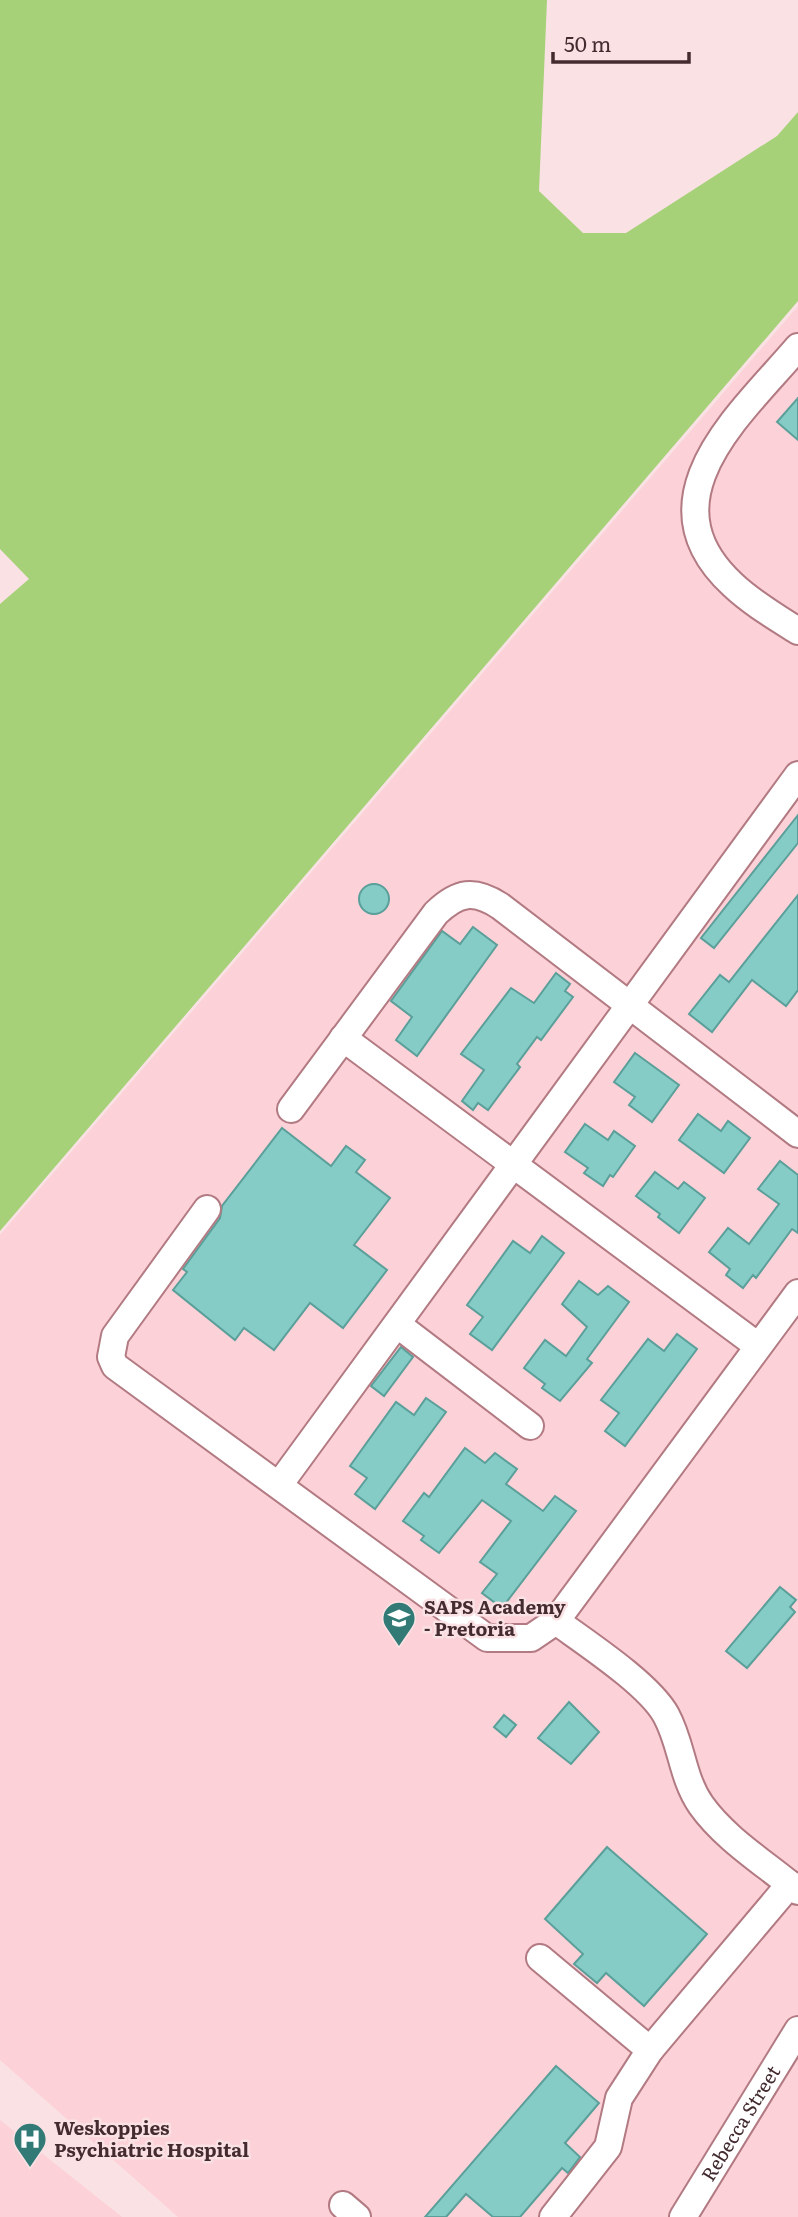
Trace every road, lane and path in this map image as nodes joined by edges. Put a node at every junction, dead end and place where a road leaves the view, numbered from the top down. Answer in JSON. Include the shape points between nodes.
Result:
{"nodes":[{"id":1,"x":798,"y":347,"type":"edge"},
{"id":2,"x":798,"y":631,"type":"edge"},
{"id":3,"x":798,"y":775,"type":"edge"},
{"id":4,"x":630,"y":1007,"type":"junction"},
{"id":5,"x":343,"y":1038,"type":"junction"},
{"id":6,"x":291,"y":1109,"type":"dead end"},
{"id":7,"x":798,"y":1134,"type":"edge"},
{"id":8,"x":515,"y":1165,"type":"junction"},
{"id":9,"x":207,"y":1209,"type":"dead end"},
{"id":10,"x":798,"y":1293,"type":"edge"},
{"id":11,"x":398,"y":1325,"type":"junction"},
{"id":12,"x":758,"y":1346,"type":"junction"},
{"id":13,"x":530,"y":1426,"type":"dead end"},
{"id":14,"x":279,"y":1485,"type":"junction"},
{"id":15,"x":556,"y":1621,"type":"junction"},
{"id":16,"x":794,"y":1887,"type":"edge"},
{"id":17,"x":540,"y":1958,"type":"dead end"},
{"id":18,"x":798,"y":2030,"type":"edge"},
{"id":19,"x":650,"y":2050,"type":"junction"},
{"id":20,"x":553,"y":2217,"type":"edge"},
{"id":21,"x":683,"y":2217,"type":"edge"}],
"edges":[{"from":1,"to":2,"type":"street","via":[[714,445],[701,473],[696,505],[699,530],[719,570],[743,594]]},
{"from":3,"to":4,"type":"street"},
{"from":4,"to":5,"type":"street","via":[[500,906],[468,894],[450,899],[436,913]]},
{"from":4,"to":7,"type":"street"},
{"from":4,"to":8,"type":"street"},
{"from":5,"to":6,"type":"street"},
{"from":5,"to":8,"type":"street"},
{"from":8,"to":11,"type":"street"},
{"from":8,"to":12,"type":"street"},
{"from":9,"to":14,"type":"street","via":[[115,1336],[111,1357],[115,1366]]},
{"from":10,"to":12,"type":"street"},
{"from":11,"to":13,"type":"street"},
{"from":11,"to":14,"type":"street"},
{"from":12,"to":15,"type":"street"},
{"from":14,"to":15,"type":"street","via":[[483,1637],[531,1638]]},
{"from":15,"to":16,"type":"street","via":[[655,1700],[670,1724],[691,1788],[701,1804]]},
{"from":16,"to":19,"type":"street"},
{"from":17,"to":19,"type":"street"},
{"from":18,"to":21,"type":"street","name":"Rebecca Street"},
{"from":19,"to":20,"type":"street","via":[[619,2098],[608,2147]]}]}
